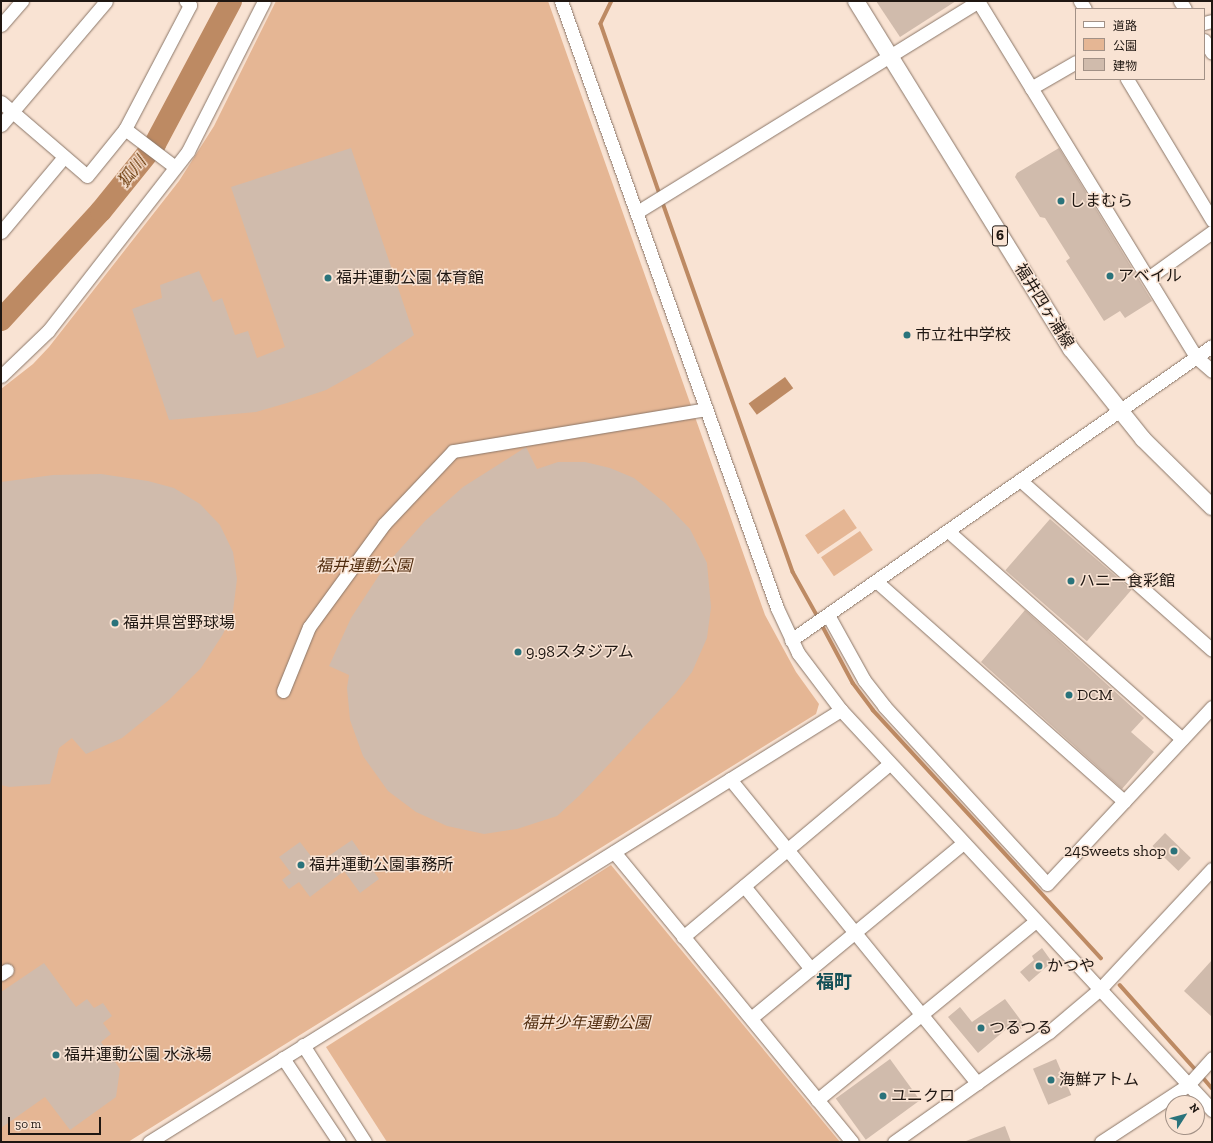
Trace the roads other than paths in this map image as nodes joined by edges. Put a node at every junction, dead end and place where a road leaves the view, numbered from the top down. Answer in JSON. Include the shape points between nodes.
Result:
{"nodes":[{"id":1,"x":22,"y":1,"type":"edge"},
{"id":2,"x":106,"y":1,"type":"edge"},
{"id":3,"x":186,"y":1,"type":"edge"},
{"id":4,"x":264,"y":1,"type":"edge"},
{"id":5,"x":561,"y":1,"type":"edge"},
{"id":6,"x":856,"y":1,"type":"edge"},
{"id":7,"x":978,"y":1,"type":"edge"},
{"id":8,"x":1,"y":25,"type":"edge"},
{"id":9,"x":1205,"y":42,"type":"edge"},
{"id":10,"x":1212,"y":53,"type":"edge"},
{"id":11,"x":889,"y":57,"type":"junction"},
{"id":12,"x":1075,"y":63,"type":"edge"},
{"id":13,"x":1128,"y":80,"type":"edge"},
{"id":14,"x":1031,"y":88,"type":"junction"},
{"id":15,"x":1,"y":102,"type":"edge"},
{"id":16,"x":12,"y":112,"type":"junction"},
{"id":17,"x":1,"y":125,"type":"edge"},
{"id":18,"x":125,"y":129,"type":"junction"},
{"id":19,"x":64,"y":157,"type":"junction"},
{"id":20,"x":171,"y":164,"type":"junction"},
{"id":21,"x":637,"y":212,"type":"junction"},
{"id":22,"x":1212,"y":220,"type":"edge"},
{"id":23,"x":1,"y":232,"type":"edge"},
{"id":24,"x":1212,"y":232,"type":"edge"},
{"id":25,"x":1148,"y":278,"type":"junction"},
{"id":26,"x":1212,"y":346,"type":"edge"},
{"id":27,"x":1196,"y":357,"type":"junction"},
{"id":28,"x":1212,"y":370,"type":"edge"},
{"id":29,"x":1,"y":376,"type":"edge"},
{"id":30,"x":706,"y":409,"type":"junction"},
{"id":31,"x":1118,"y":411,"type":"junction"},
{"id":32,"x":1020,"y":480,"type":"junction"},
{"id":33,"x":1212,"y":507,"type":"edge"},
{"id":34,"x":948,"y":531,"type":"junction"},
{"id":35,"x":876,"y":581,"type":"junction"},
{"id":36,"x":827,"y":615,"type":"junction"},
{"id":37,"x":791,"y":640,"type":"junction"},
{"id":38,"x":1212,"y":650,"type":"edge"},
{"id":39,"x":283,"y":691,"type":"dead end"},
{"id":40,"x":1212,"y":707,"type":"edge"},
{"id":41,"x":841,"y":710,"type":"junction"},
{"id":42,"x":1182,"y":740,"type":"junction"},
{"id":43,"x":890,"y":763,"type":"junction"},
{"id":44,"x":730,"y":779,"type":"junction"},
{"id":45,"x":1124,"y":801,"type":"junction"},
{"id":46,"x":964,"y":843,"type":"junction"},
{"id":47,"x":787,"y":850,"type":"junction"},
{"id":48,"x":614,"y":852,"type":"junction"},
{"id":49,"x":1212,"y":869,"type":"edge"},
{"id":50,"x":744,"y":886,"type":"junction"},
{"id":51,"x":1036,"y":921,"type":"junction"},
{"id":52,"x":856,"y":932,"type":"junction"},
{"id":53,"x":684,"y":937,"type":"junction"},
{"id":54,"x":811,"y":969,"type":"junction"},
{"id":55,"x":1101,"y":988,"type":"junction"},
{"id":56,"x":923,"y":1016,"type":"junction"},
{"id":57,"x":751,"y":1018,"type":"junction"},
{"id":58,"x":303,"y":1046,"type":"junction"},
{"id":59,"x":283,"y":1058,"type":"junction"},
{"id":60,"x":1208,"y":1062,"type":"edge"},
{"id":61,"x":1191,"y":1082,"type":"junction"},
{"id":62,"x":977,"y":1083,"type":"junction"},
{"id":63,"x":817,"y":1100,"type":"junction"},
{"id":64,"x":1212,"y":1110,"type":"edge"},
{"id":65,"x":1116,"y":1138,"type":"edge"},
{"id":66,"x":149,"y":1142,"type":"edge"},
{"id":67,"x":339,"y":1142,"type":"edge"},
{"id":68,"x":365,"y":1142,"type":"edge"},
{"id":69,"x":852,"y":1142,"type":"edge"},
{"id":70,"x":894,"y":1142,"type":"edge"},
{"id":71,"x":1101,"y":1142,"type":"edge"}],
"edges":[{"from":1,"to":8,"type":"street"},
{"from":2,"to":16,"type":"street"},
{"from":3,"to":18,"type":"street","via":[[190,4]]},
{"from":4,"to":20,"type":"street","via":[[202,126]]},
{"from":5,"to":21,"type":"street"},
{"from":6,"to":11,"type":"main road","name":"福井四ヶ浦線","number":"6"},
{"from":7,"to":11,"type":"street"},
{"from":7,"to":14,"type":"street"},
{"from":9,"to":10,"type":"street"},
{"from":11,"to":21,"type":"street"},
{"from":11,"to":31,"type":"main road","name":"福井四ヶ浦線","number":"6","via":[[1059,331]]},
{"from":12,"to":14,"type":"street"},
{"from":13,"to":22,"type":"street"},
{"from":14,"to":25,"type":"street"},
{"from":15,"to":16,"type":"street"},
{"from":16,"to":17,"type":"street"},
{"from":16,"to":19,"type":"street"},
{"from":18,"to":19,"type":"street","via":[[87,176]]},
{"from":18,"to":20,"type":"street"},
{"from":19,"to":23,"type":"street"},
{"from":20,"to":29,"type":"street","via":[[48,331]]},
{"from":21,"to":30,"type":"street"},
{"from":24,"to":25,"type":"street"},
{"from":25,"to":27,"type":"street"},
{"from":26,"to":27,"type":"street"},
{"from":27,"to":28,"type":"street"},
{"from":27,"to":31,"type":"street"},
{"from":30,"to":37,"type":"street","via":[[777,608]]},
{"from":30,"to":39,"type":"street","via":[[453,451],[384,524],[309,627]]},
{"from":31,"to":32,"type":"street"},
{"from":31,"to":33,"type":"main road","name":"福井四ヶ浦線","number":"6","via":[[1169,466]]},
{"from":32,"to":34,"type":"street"},
{"from":32,"to":38,"type":"street"},
{"from":34,"to":35,"type":"street"},
{"from":34,"to":42,"type":"street"},
{"from":35,"to":36,"type":"street"},
{"from":35,"to":45,"type":"street"},
{"from":36,"to":37,"type":"street"},
{"from":36,"to":45,"type":"street","via":[[864,680],[884,706],[1047,884]]},
{"from":37,"to":41,"type":"street","via":[[812,674]]},
{"from":40,"to":42,"type":"street"},
{"from":41,"to":43,"type":"street"},
{"from":41,"to":44,"type":"street"},
{"from":42,"to":45,"type":"street"},
{"from":43,"to":46,"type":"street"},
{"from":43,"to":47,"type":"street"},
{"from":44,"to":47,"type":"street"},
{"from":44,"to":48,"type":"street"},
{"from":46,"to":51,"type":"street"},
{"from":46,"to":52,"type":"street"},
{"from":47,"to":50,"type":"street"},
{"from":47,"to":52,"type":"street"},
{"from":48,"to":53,"type":"street"},
{"from":48,"to":58,"type":"street"},
{"from":49,"to":55,"type":"street"},
{"from":50,"to":53,"type":"street"},
{"from":50,"to":54,"type":"street"},
{"from":51,"to":55,"type":"street"},
{"from":51,"to":56,"type":"street"},
{"from":52,"to":54,"type":"street"},
{"from":52,"to":56,"type":"street"},
{"from":53,"to":57,"type":"street"},
{"from":54,"to":57,"type":"street"},
{"from":55,"to":61,"type":"street"},
{"from":55,"to":62,"type":"street","via":[[1048,1032]]},
{"from":56,"to":62,"type":"street"},
{"from":56,"to":63,"type":"street"},
{"from":57,"to":63,"type":"street"},
{"from":58,"to":59,"type":"street"},
{"from":58,"to":68,"type":"street"},
{"from":59,"to":66,"type":"street"},
{"from":59,"to":67,"type":"street"},
{"from":60,"to":61,"type":"street"},
{"from":61,"to":64,"type":"street"},
{"from":61,"to":65,"type":"street"},
{"from":62,"to":70,"type":"street"},
{"from":63,"to":69,"type":"street"},
{"from":65,"to":71,"type":"street"}]}
